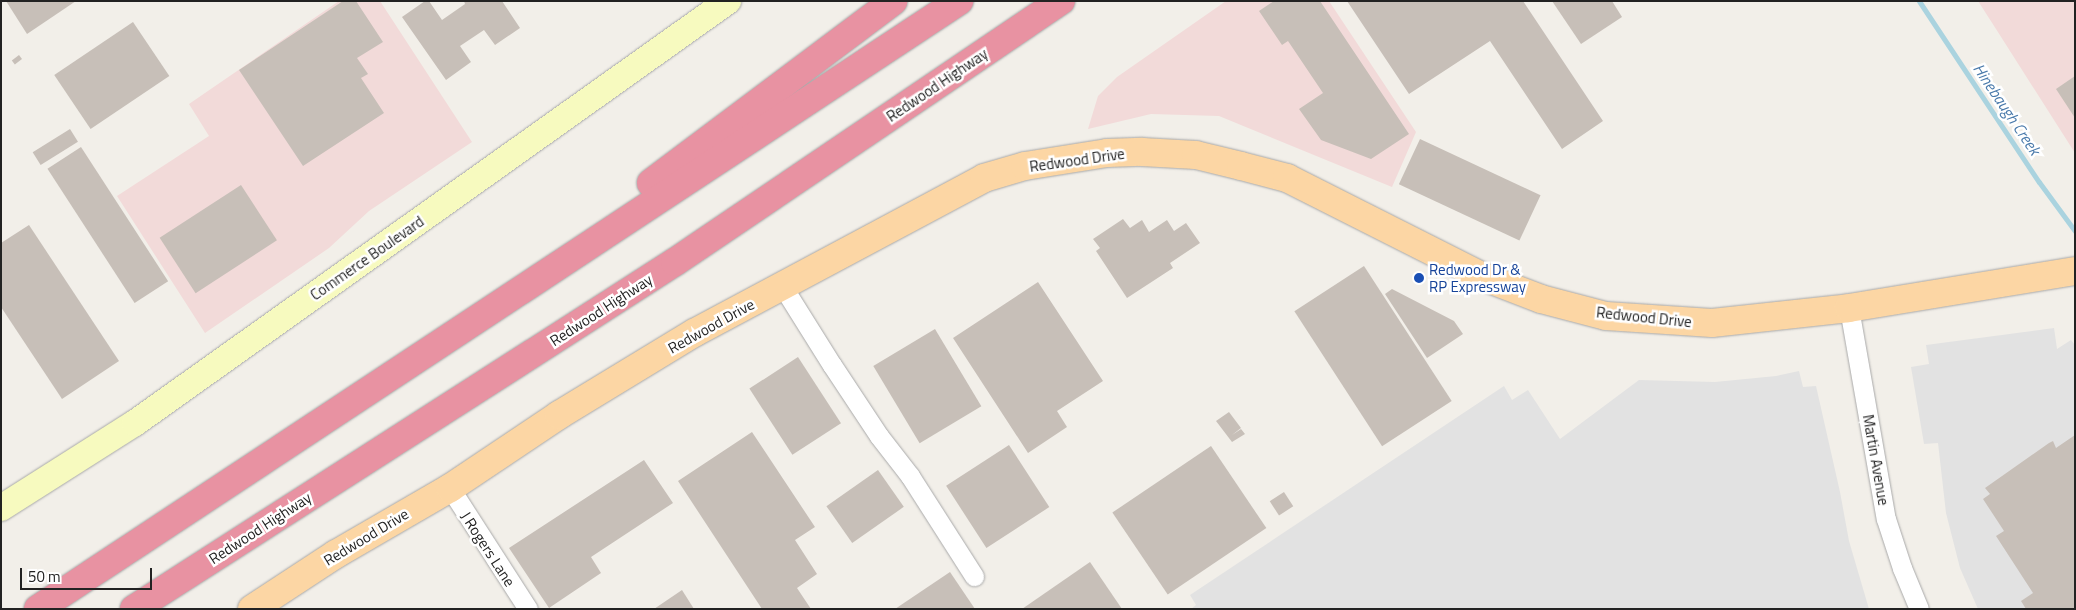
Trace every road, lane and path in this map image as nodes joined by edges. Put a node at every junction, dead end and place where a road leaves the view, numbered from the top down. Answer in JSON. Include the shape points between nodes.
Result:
{"nodes":[{"id":1,"x":728,"y":1,"type":"edge"},
{"id":2,"x":893,"y":1,"type":"edge"},
{"id":3,"x":959,"y":1,"type":"edge"},
{"id":4,"x":1061,"y":1,"type":"edge"},
{"id":5,"x":2075,"y":272,"type":"edge"},
{"id":6,"x":783,"y":287,"type":"junction"},
{"id":7,"x":1849,"y":308,"type":"junction"},
{"id":8,"x":351,"y":401,"type":"junction"},
{"id":9,"x":450,"y":488,"type":"junction"},
{"id":10,"x":1,"y":508,"type":"edge"},
{"id":11,"x":974,"y":576,"type":"dead end"},
{"id":12,"x":38,"y":609,"type":"edge"},
{"id":13,"x":134,"y":609,"type":"edge"},
{"id":14,"x":252,"y":609,"type":"edge"},
{"id":15,"x":528,"y":609,"type":"edge"},
{"id":16,"x":1919,"y":609,"type":"edge"}],
"edges":[{"from":1,"to":10,"type":"street","name":"Commerce Boulevard","via":[[136,423]]},
{"from":2,"to":8,"type":"highway","via":[[679,163]]},
{"from":3,"to":8,"type":"highway"},
{"from":4,"to":13,"type":"highway","name":"Redwood Highway","via":[[675,262]]},
{"from":5,"to":7,"type":"main road","name":"Redwood Drive"},
{"from":6,"to":7,"type":"main road","name":"Redwood Drive","via":[[984,178],[1043,163],[1107,153],[1142,152],[1196,155],[1287,178],[1481,276],[1541,299],[1606,316],[1712,323]]},
{"from":6,"to":9,"type":"main road","name":"Redwood Drive","via":[[694,333]]},
{"from":6,"to":11,"type":"street","via":[[873,428],[910,476]]},
{"from":7,"to":16,"type":"street","name":"Martin Avenue","via":[[1886,519]]},
{"from":8,"to":12,"type":"highway"},
{"from":9,"to":14,"type":"main road","name":"Redwood Drive","via":[[336,554]]},
{"from":9,"to":15,"type":"street","name":"J Rogers Lane"}]}
